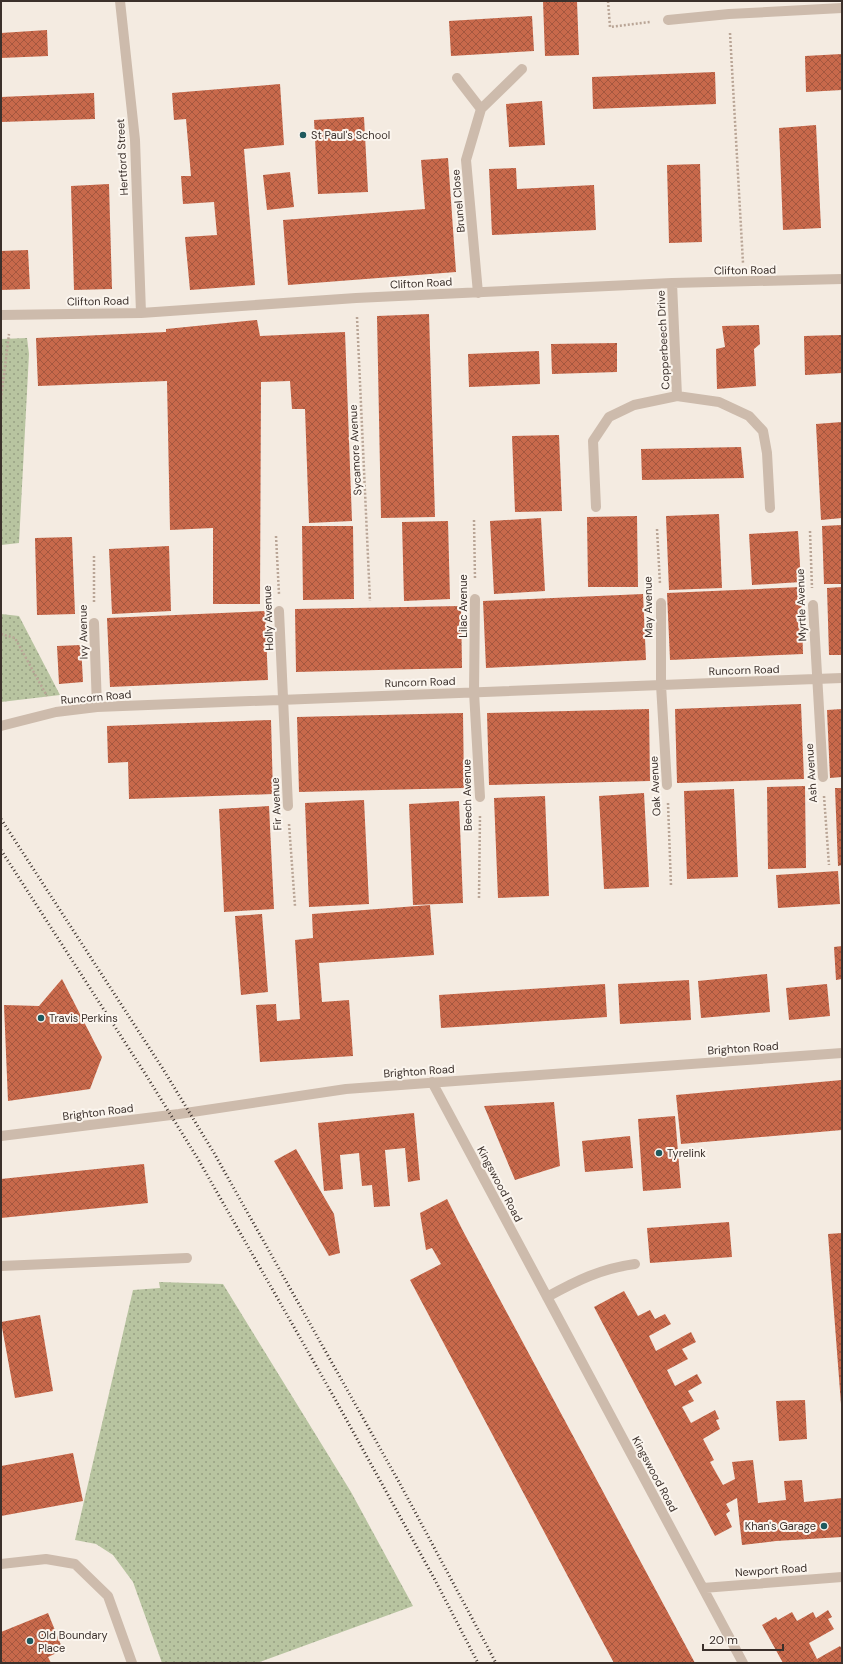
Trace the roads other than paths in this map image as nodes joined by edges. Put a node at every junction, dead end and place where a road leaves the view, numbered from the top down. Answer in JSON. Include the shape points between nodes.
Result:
{"nodes":[{"id":1,"x":120,"y":1,"type":"edge"},
{"id":2,"x":842,"y":8,"type":"edge"},
{"id":3,"x":668,"y":20,"type":"road end"},
{"id":4,"x":522,"y":69,"type":"dead end"},
{"id":5,"x":457,"y":78,"type":"dead end"},
{"id":6,"x":481,"y":109,"type":"junction"},
{"id":7,"x":842,"y":279,"type":"edge"},
{"id":8,"x":672,"y":282,"type":"junction"},
{"id":9,"x":478,"y":293,"type":"junction"},
{"id":10,"x":141,"y":313,"type":"junction"},
{"id":11,"x":6,"y":315,"type":"edge"},
{"id":12,"x":677,"y":396,"type":"junction"},
{"id":13,"x":596,"y":507,"type":"dead end"},
{"id":14,"x":770,"y":508,"type":"dead end"},
{"id":15,"x":475,"y":599,"type":"road end"},
{"id":16,"x":660,"y":603,"type":"road end"},
{"id":17,"x":813,"y":605,"type":"road end"},
{"id":18,"x":279,"y":611,"type":"road end"},
{"id":19,"x":94,"y":623,"type":"road end"},
{"id":20,"x":842,"y":678,"type":"edge"},
{"id":21,"x":816,"y":679,"type":"junction"},
{"id":22,"x":662,"y":685,"type":"junction"},
{"id":23,"x":474,"y":692,"type":"junction"},
{"id":24,"x":283,"y":700,"type":"junction"},
{"id":25,"x":97,"y":707,"type":"junction"},
{"id":26,"x":1,"y":726,"type":"edge"},
{"id":27,"x":823,"y":777,"type":"road end"},
{"id":28,"x":667,"y":785,"type":"road end"},
{"id":29,"x":480,"y":798,"type":"road end"},
{"id":30,"x":288,"y":806,"type":"road end"},
{"id":31,"x":842,"y":1053,"type":"edge"},
{"id":32,"x":432,"y":1082,"type":"junction"},
{"id":33,"x":1,"y":1136,"type":"edge"},
{"id":34,"x":187,"y":1258,"type":"dead end"},
{"id":35,"x":635,"y":1264,"type":"dead end"},
{"id":36,"x":1,"y":1266,"type":"edge"},
{"id":37,"x":547,"y":1297,"type":"junction"},
{"id":38,"x":1,"y":1564,"type":"edge"},
{"id":39,"x":842,"y":1577,"type":"edge"},
{"id":40,"x":703,"y":1588,"type":"junction"},
{"id":41,"x":132,"y":1663,"type":"edge"},
{"id":42,"x":743,"y":1663,"type":"edge"}],
"edges":[{"from":1,"to":10,"type":"street","name":"Hertford Street","via":[[135,140]]},
{"from":2,"to":3,"type":"street"},
{"from":4,"to":6,"type":"street","name":"Brunel Close"},
{"from":5,"to":6,"type":"street"},
{"from":6,"to":9,"type":"street","name":"Brunel Close","via":[[466,160]]},
{"from":7,"to":8,"type":"street","name":"Clifton Road"},
{"from":8,"to":9,"type":"street","name":"Clifton Road"},
{"from":8,"to":12,"type":"street","name":"Copperbeech Drive"},
{"from":9,"to":10,"type":"street","name":"Clifton Road","via":[[356,298]]},
{"from":10,"to":11,"type":"street","name":"Clifton Road"},
{"from":12,"to":13,"type":"street","name":"Copperbeech Drive","via":[[634,405],[608,417],[593,441]]},
{"from":12,"to":14,"type":"street","name":"Copperbeech Drive","via":[[719,402],[749,416],[763,430]]},
{"from":15,"to":23,"type":"street","name":"Lilac Avenue"},
{"from":16,"to":22,"type":"street","name":"May Avenue"},
{"from":17,"to":21,"type":"street","name":"Myrtle Avenue"},
{"from":18,"to":24,"type":"street","name":"Holly Avenue"},
{"from":19,"to":25,"type":"street","name":"Ivy Avenue"},
{"from":20,"to":21,"type":"street","name":"Runcorn Road"},
{"from":21,"to":22,"type":"street","name":"Runcorn Road"},
{"from":21,"to":27,"type":"street","name":"Ash Avenue"},
{"from":22,"to":23,"type":"street","name":"Runcorn Road"},
{"from":22,"to":28,"type":"street","name":"Oak Avenue"},
{"from":23,"to":24,"type":"street","name":"Runcorn Road"},
{"from":23,"to":29,"type":"street","name":"Beech Avenue"},
{"from":24,"to":25,"type":"street","name":"Runcorn Road"},
{"from":24,"to":30,"type":"street","name":"Fir Avenue"},
{"from":25,"to":26,"type":"street","name":"Runcorn Road","via":[[56,712]]},
{"from":31,"to":32,"type":"street","name":"Brighton Road"},
{"from":32,"to":33,"type":"street","name":"Brighton Road","via":[[346,1089],[180,1114]]},
{"from":32,"to":37,"type":"street","name":"Kingswood Road"},
{"from":34,"to":36,"type":"street"},
{"from":35,"to":37,"type":"street","via":[[615,1267],[576,1280]]},
{"from":37,"to":40,"type":"street","name":"Kingswood Road"},
{"from":38,"to":41,"type":"street","via":[[46,1559],[75,1564],[108,1596]]},
{"from":39,"to":40,"type":"street","name":"Newport Road"},
{"from":40,"to":42,"type":"street","name":"Kingswood Road"}]}
